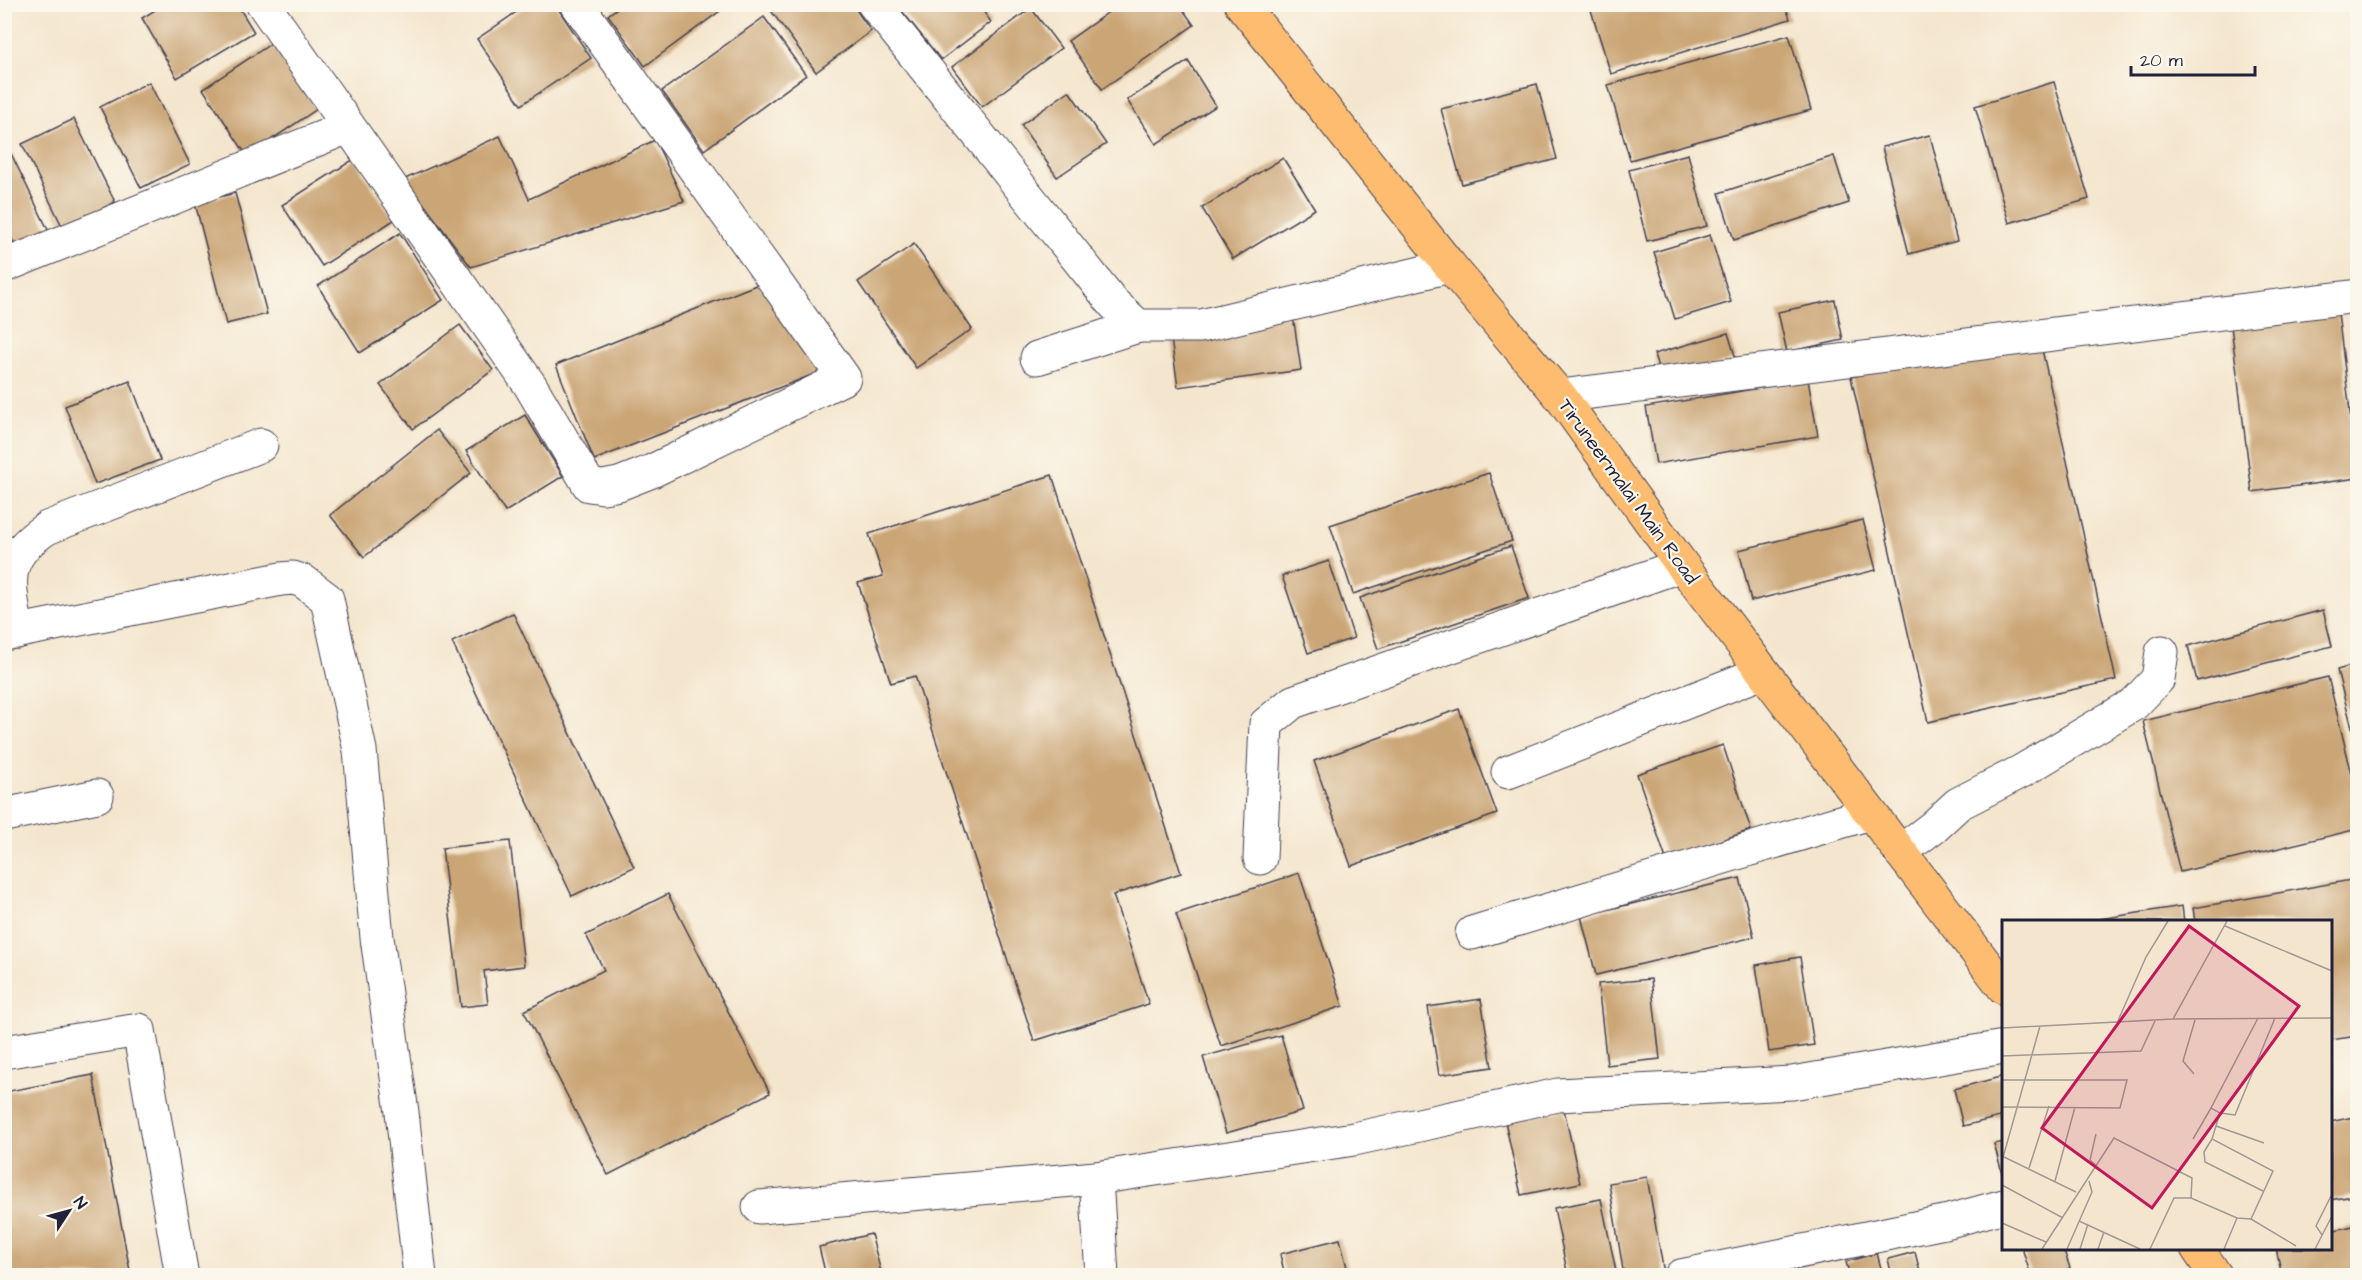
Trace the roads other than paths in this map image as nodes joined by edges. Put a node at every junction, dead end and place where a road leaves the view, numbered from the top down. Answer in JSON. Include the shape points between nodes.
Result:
{"nodes":[{"id":1,"x":263,"y":4,"type":"edge"},
{"id":2,"x":577,"y":4,"type":"edge"},
{"id":3,"x":874,"y":4,"type":"edge"},
{"id":4,"x":1241,"y":4,"type":"edge"},
{"id":5,"x":348,"y":127,"type":"junction"},
{"id":6,"x":4,"y":266,"type":"edge"},
{"id":7,"x":1450,"y":266,"type":"junction"},
{"id":8,"x":2358,"y":296,"type":"edge"},
{"id":9,"x":1138,"y":326,"type":"junction"},
{"id":10,"x":1037,"y":358,"type":"dead end"},
{"id":11,"x":1560,"y":396,"type":"junction"},
{"id":12,"x":261,"y":446,"type":"dead end"},
{"id":13,"x":1682,"y":565,"type":"junction"},
{"id":14,"x":11,"y":633,"type":"edge"},
{"id":15,"x":2162,"y":652,"type":"dead end"},
{"id":16,"x":1763,"y":672,"type":"junction"},
{"id":17,"x":1508,"y":772,"type":"dead end"},
{"id":18,"x":97,"y":796,"type":"dead end"},
{"id":19,"x":1870,"y":813,"type":"junction"},
{"id":20,"x":4,"y":815,"type":"edge"},
{"id":21,"x":1900,"y":852,"type":"junction"},
{"id":22,"x":1260,"y":858,"type":"dead end"},
{"id":23,"x":1472,"y":933,"type":"dead end"},
{"id":24,"x":2002,"y":985,"type":"edge"},
{"id":25,"x":2002,"y":1047,"type":"edge"},
{"id":26,"x":4,"y":1052,"type":"edge"},
{"id":27,"x":1096,"y":1178,"type":"junction"},
{"id":28,"x":759,"y":1207,"type":"dead end"},
{"id":29,"x":2002,"y":1207,"type":"edge"},
{"id":30,"x":2198,"y":1250,"type":"edge"},
{"id":31,"x":182,"y":1275,"type":"edge"},
{"id":32,"x":420,"y":1275,"type":"edge"},
{"id":33,"x":1102,"y":1275,"type":"edge"},
{"id":34,"x":1682,"y":1275,"type":"edge"},
{"id":35,"x":2216,"y":1275,"type":"edge"}],
"edges":[{"from":1,"to":5,"type":"street"},
{"from":2,"to":5,"type":"street","via":[[844,378],[652,471],[611,486],[589,485],[530,385]]},
{"from":3,"to":9,"type":"street","via":[[1114,304]]},
{"from":4,"to":7,"type":"main road","name":"Tiruneermalai Main Road"},
{"from":5,"to":6,"type":"street"},
{"from":7,"to":9,"type":"street","via":[[1201,326]]},
{"from":7,"to":11,"type":"main road","name":"Tiruneermalai Main Road"},
{"from":8,"to":11,"type":"street"},
{"from":9,"to":10,"type":"street"},
{"from":11,"to":13,"type":"main road","name":"Tiruneermalai Main Road"},
{"from":12,"to":14,"type":"street","via":[[47,528],[26,541],[12,560],[8,575]]},
{"from":13,"to":16,"type":"main road","name":"Tiruneermalai Main Road"},
{"from":13,"to":22,"type":"street","via":[[1293,702],[1266,724]]},
{"from":14,"to":32,"type":"street","via":[[281,579],[303,581],[327,599],[360,750],[378,938]]},
{"from":15,"to":21,"type":"street","via":[[2158,679],[2134,705],[1958,804]]},
{"from":16,"to":17,"type":"street"},
{"from":16,"to":19,"type":"main road","name":"Tiruneermalai Main Road"},
{"from":18,"to":20,"type":"street"},
{"from":19,"to":21,"type":"main road","name":"Tiruneermalai Main Road"},
{"from":19,"to":23,"type":"street"},
{"from":21,"to":24,"type":"main road","name":"Tiruneermalai Main Road"},
{"from":25,"to":27,"type":"street","via":[[1792,1083],[1558,1095],[1354,1139]]},
{"from":26,"to":31,"type":"street","via":[[139,1030]]},
{"from":27,"to":28,"type":"street"},
{"from":27,"to":33,"type":"street"},
{"from":29,"to":34,"type":"street"},
{"from":30,"to":35,"type":"main road"}]}
